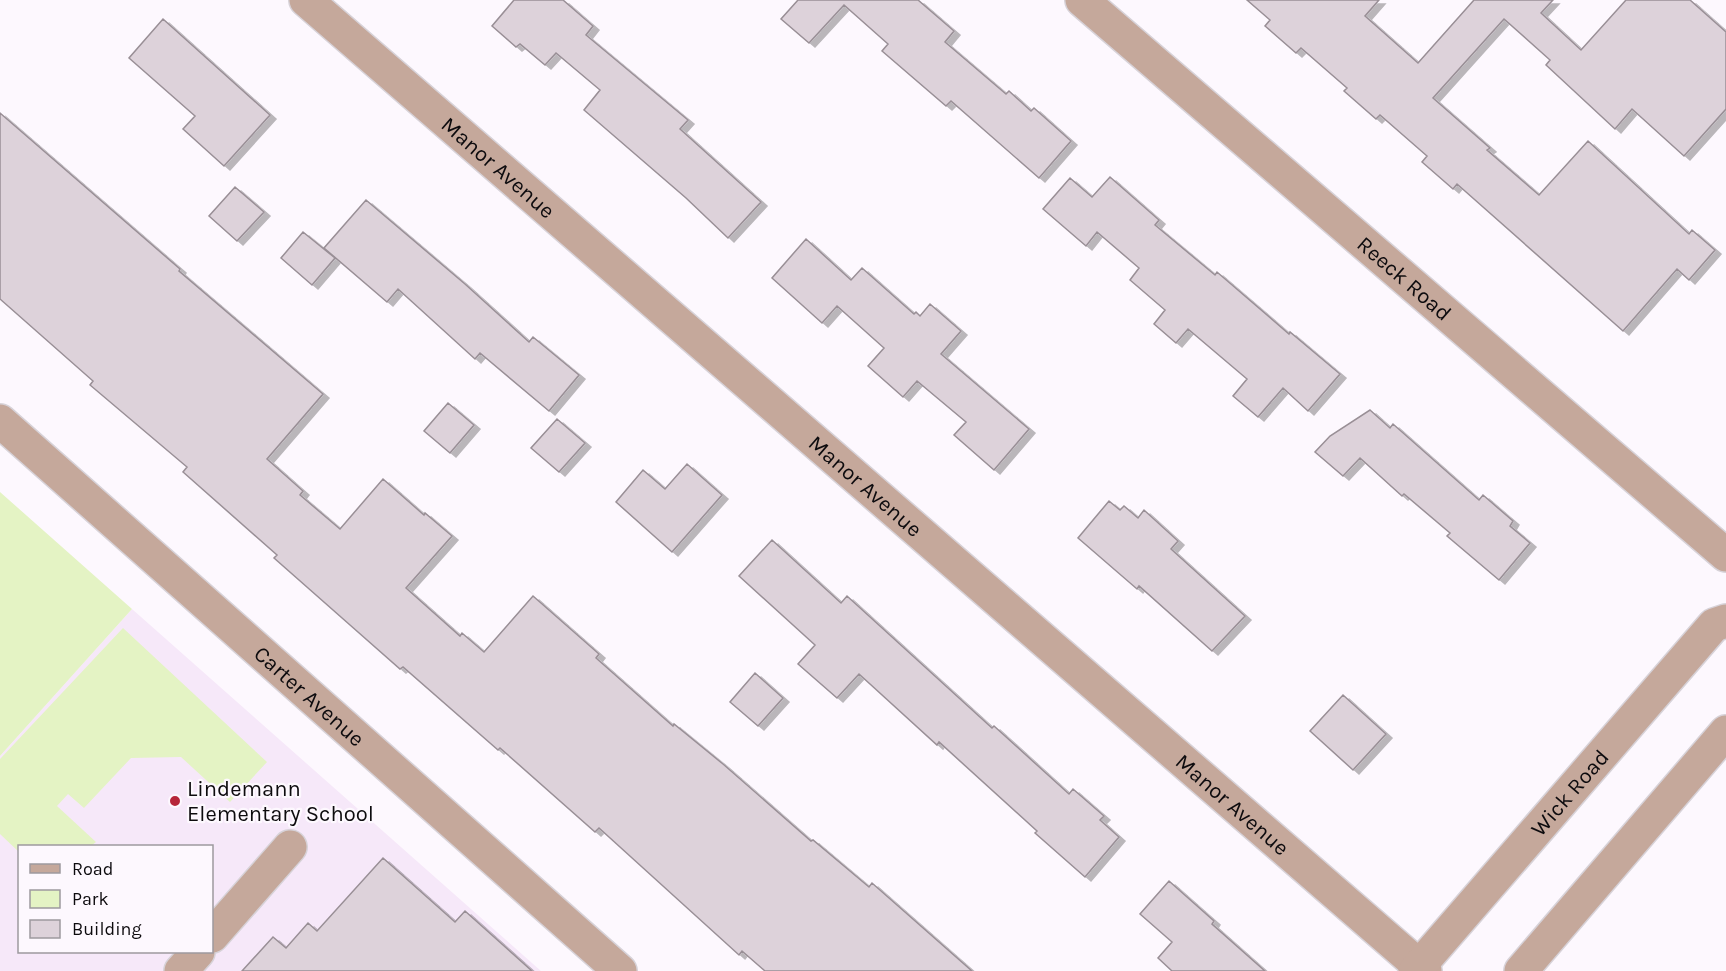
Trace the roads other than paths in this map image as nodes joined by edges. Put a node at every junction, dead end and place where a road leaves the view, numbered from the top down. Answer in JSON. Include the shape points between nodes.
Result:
{"nodes":[{"id":1,"x":306,"y":0,"type":"edge"},
{"id":2,"x":1082,"y":0,"type":"edge"},
{"id":3,"x":0,"y":421,"type":"edge"},
{"id":4,"x":1726,"y":555,"type":"edge"},
{"id":5,"x":1726,"y":621,"type":"edge"},
{"id":6,"x":1726,"y":732,"type":"edge"},
{"id":7,"x":290,"y":848,"type":"dead end"},
{"id":8,"x":213,"y":935,"type":"edge"},
{"id":9,"x":196,"y":953,"type":"edge"},
{"id":10,"x":1420,"y":969,"type":"edge"},
{"id":11,"x":181,"y":971,"type":"edge"},
{"id":12,"x":620,"y":971,"type":"edge"},
{"id":13,"x":1521,"y":971,"type":"edge"}],
"edges":[{"from":1,"to":10,"type":"street","name":"Manor Avenue"},
{"from":2,"to":4,"type":"street","name":"Reeck Road"},
{"from":3,"to":12,"type":"street","name":"Carter Avenue"},
{"from":5,"to":10,"type":"street","name":"Wick Road","via":[[1714,625]]},
{"from":6,"to":13,"type":"street"},
{"from":7,"to":8,"type":"street"},
{"from":9,"to":11,"type":"street"}]}
